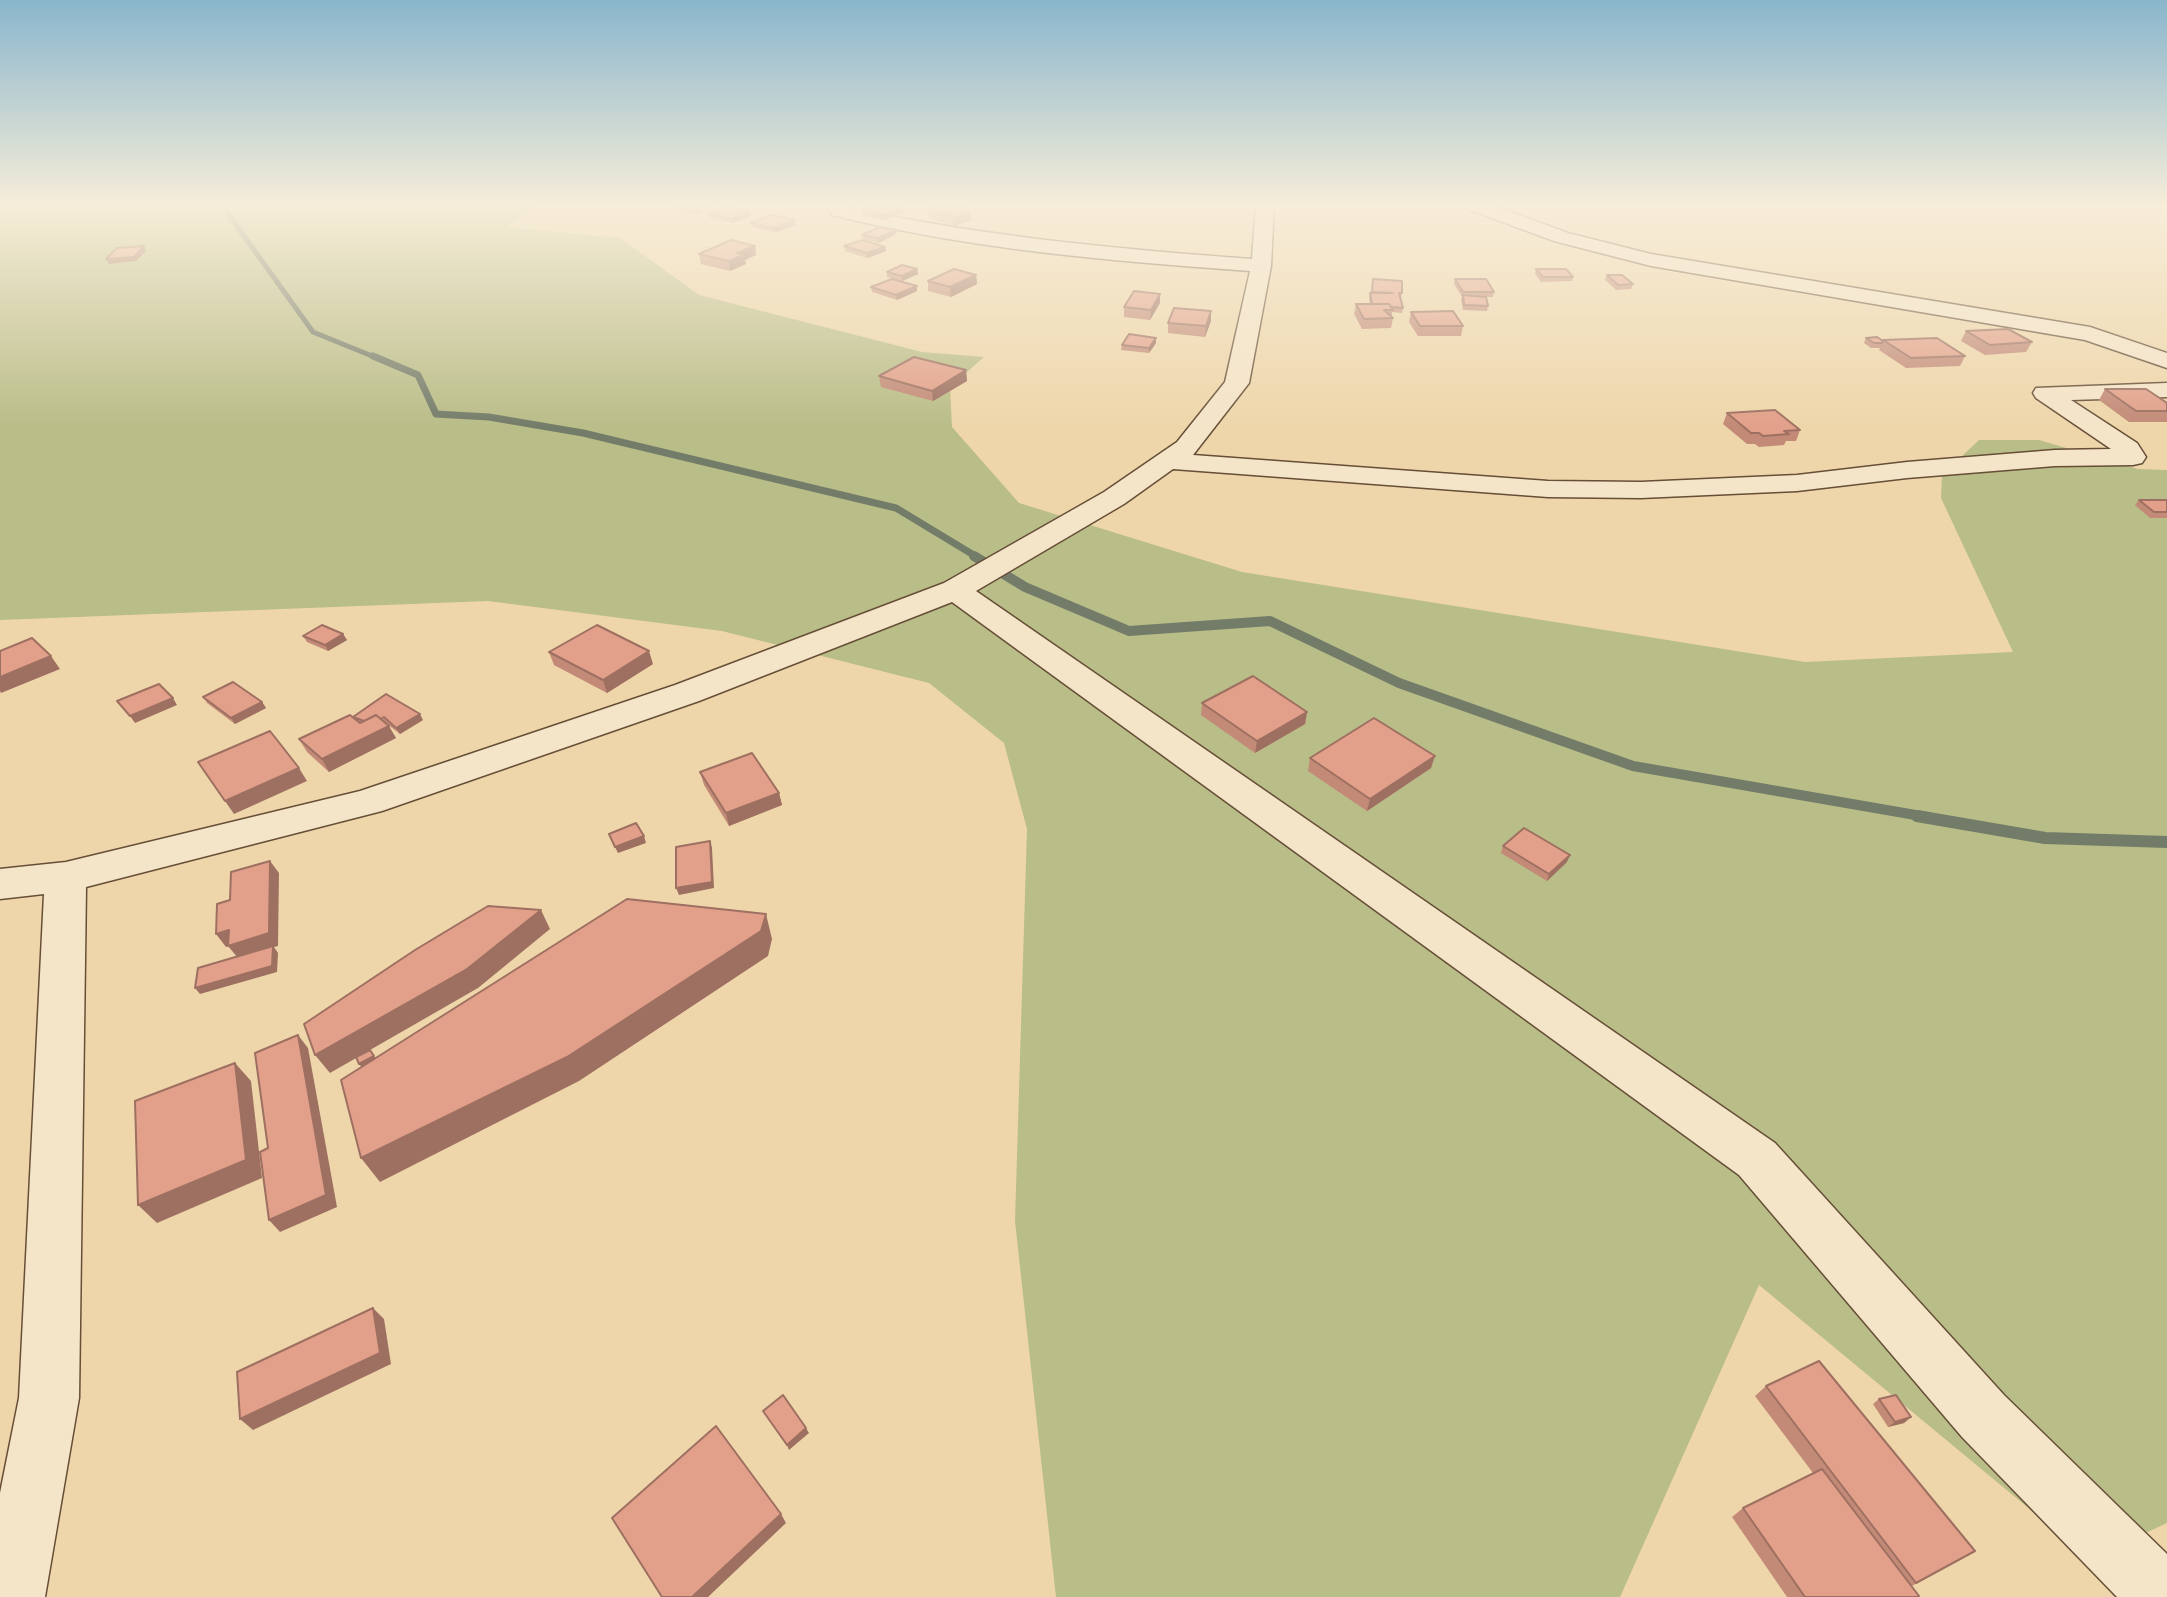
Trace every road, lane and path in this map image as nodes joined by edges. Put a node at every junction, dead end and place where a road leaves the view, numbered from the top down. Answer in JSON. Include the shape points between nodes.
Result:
{"nodes":[{"id":1,"x":1258,"y":279,"type":"edge"},
{"id":2,"x":1761,"y":279,"type":"edge"},
{"id":3,"x":2090,"y":334,"type":"junction"},
{"id":4,"x":2167,"y":342,"type":"edge"},
{"id":5,"x":2167,"y":361,"type":"edge"},
{"id":6,"x":2167,"y":390,"type":"edge"},
{"id":7,"x":1167,"y":461,"type":"junction"},
{"id":8,"x":955,"y":590,"type":"junction"},
{"id":9,"x":66,"y":877,"type":"junction"},
{"id":10,"x":0,"y":884,"type":"edge"},
{"id":11,"x":12,"y":1597,"type":"edge"},
{"id":12,"x":2164,"y":1597,"type":"edge"}],
"edges":[{"from":1,"to":7,"type":"street","via":[[1237,383],[1186,448]]},
{"from":2,"to":3,"type":"street"},
{"from":3,"to":4,"type":"street"},
{"from":3,"to":5,"type":"street"},
{"from":6,"to":7,"type":"street","via":[[2045,393],[2128,449],[2133,457],[2055,458],[1797,483],[1548,489]]},
{"from":7,"to":8,"type":"street","via":[[1114,498]]},
{"from":8,"to":9,"type":"street","via":[[687,693],[368,802]]},
{"from":8,"to":12,"type":"street","via":[[1757,1159],[1983,1416]]},
{"from":9,"to":10,"type":"street"},
{"from":9,"to":11,"type":"street","via":[[49,1398]]}]}
